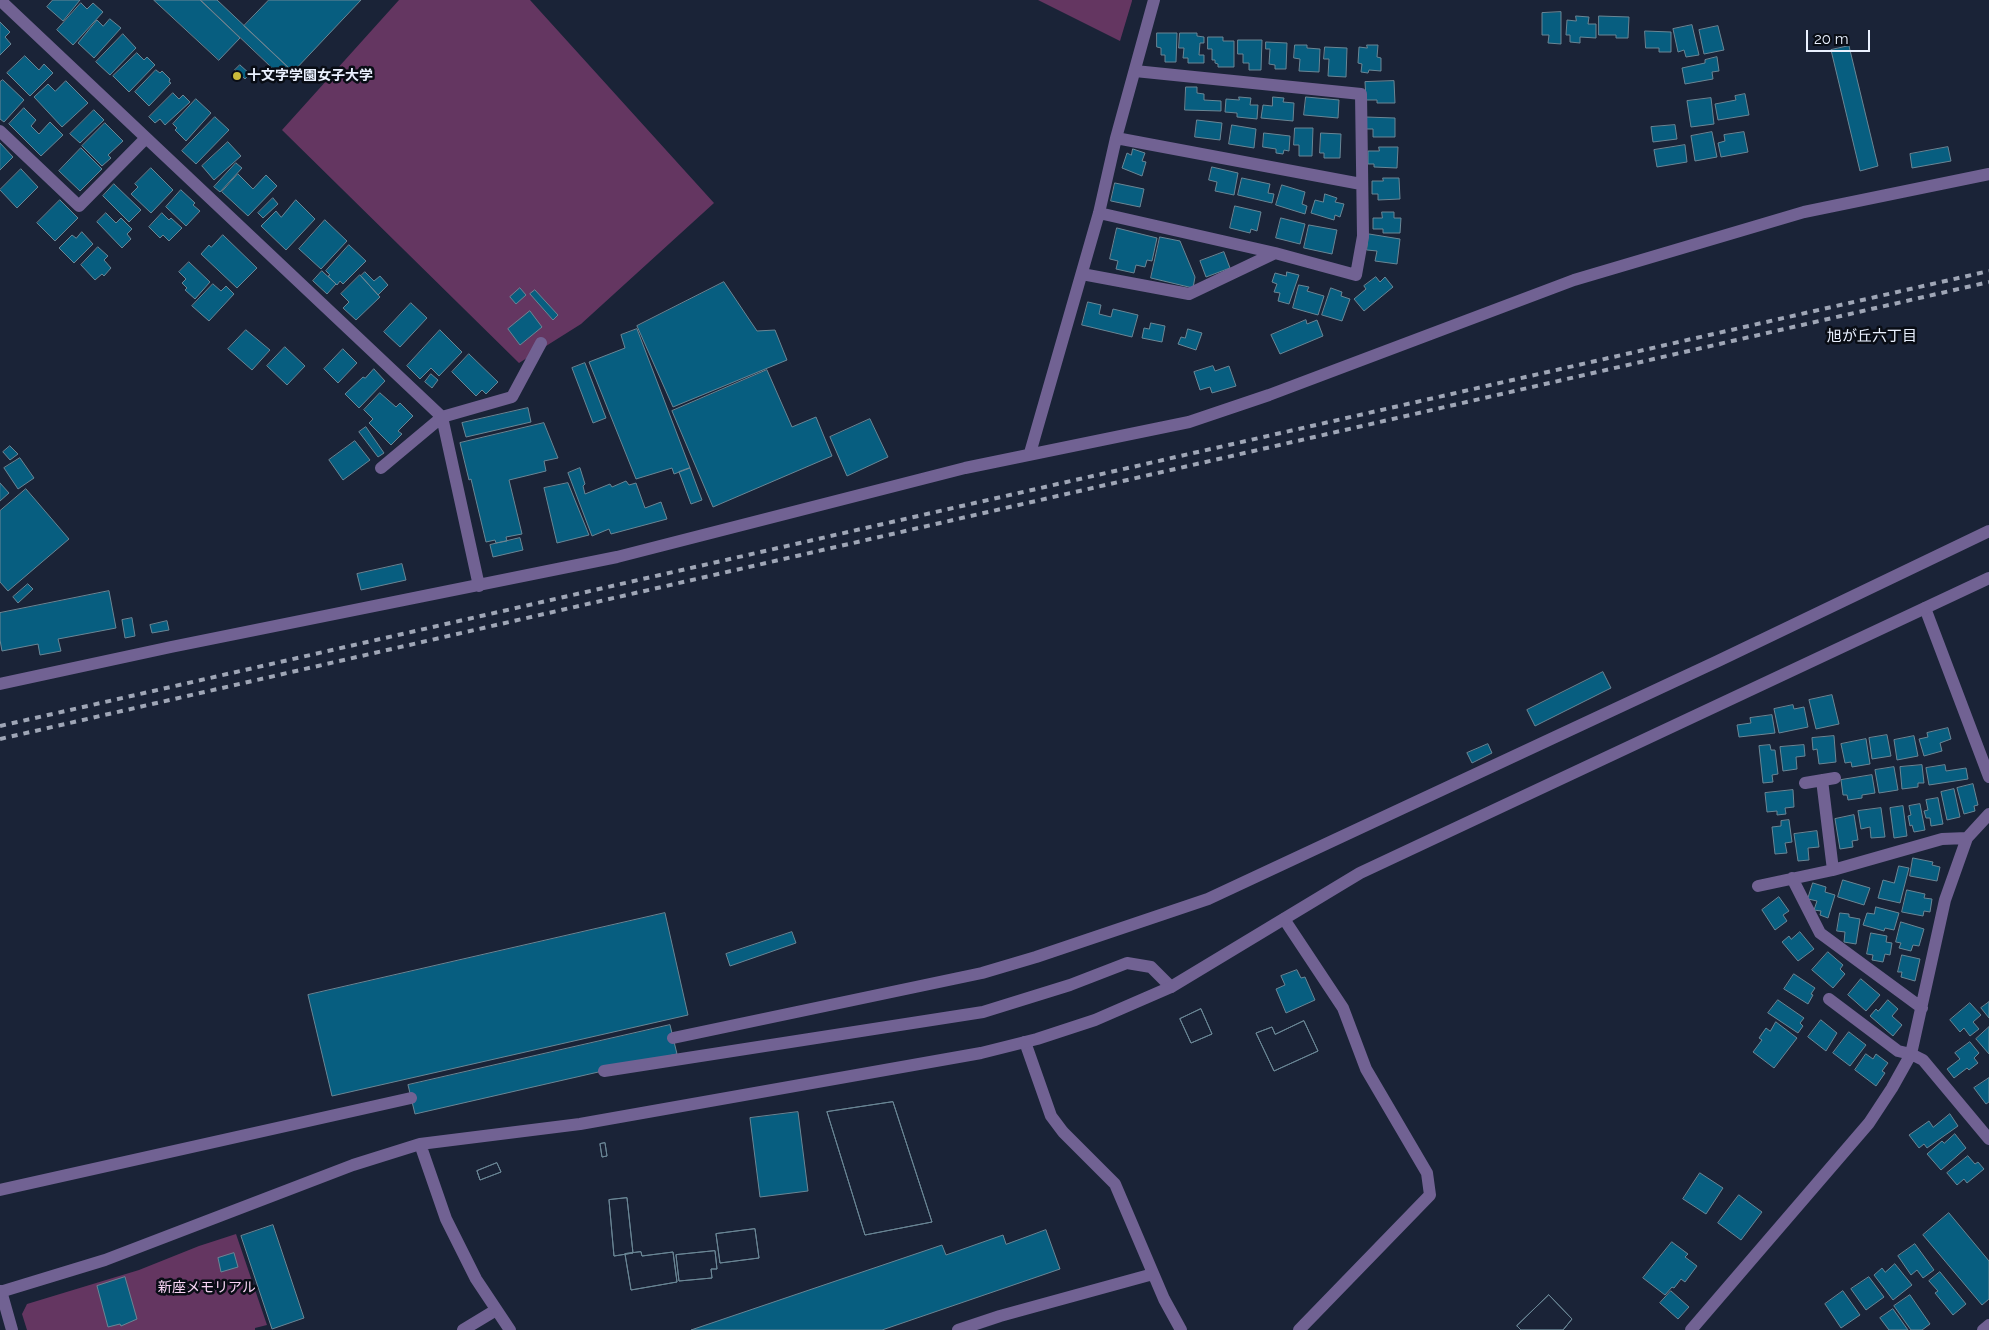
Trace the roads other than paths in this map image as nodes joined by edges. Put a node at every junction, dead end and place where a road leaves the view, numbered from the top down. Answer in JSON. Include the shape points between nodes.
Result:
{"nodes":[{"id":1,"x":0,"y":0,"type":"edge"},
{"id":2,"x":1154,"y":0,"type":"edge"},
{"id":3,"x":1135,"y":71,"type":"junction"},
{"id":4,"x":0,"y":131,"type":"edge"},
{"id":5,"x":146,"y":138,"type":"junction"},
{"id":6,"x":1116,"y":138,"type":"junction"},
{"id":7,"x":1989,"y":174,"type":"edge"},
{"id":8,"x":1361,"y":184,"type":"junction"},
{"id":9,"x":1099,"y":213,"type":"junction"},
{"id":10,"x":1275,"y":253,"type":"junction"},
{"id":11,"x":1082,"y":274,"type":"junction"},
{"id":12,"x":541,"y":343,"type":"dead end"},
{"id":13,"x":442,"y":417,"type":"junction"},
{"id":14,"x":1030,"y":453,"type":"junction"},
{"id":15,"x":381,"y":468,"type":"dead end"},
{"id":16,"x":1989,"y":531,"type":"edge"},
{"id":17,"x":1989,"y":578,"type":"edge"},
{"id":18,"x":479,"y":586,"type":"junction"},
{"id":19,"x":1925,"y":608,"type":"junction"},
{"id":20,"x":0,"y":684,"type":"edge"},
{"id":21,"x":1989,"y":777,"type":"edge"},
{"id":22,"x":1805,"y":783,"type":"dead end"},
{"id":23,"x":1989,"y":814,"type":"edge"},
{"id":24,"x":1967,"y":838,"type":"junction"},
{"id":25,"x":1833,"y":870,"type":"junction"},
{"id":26,"x":1792,"y":878,"type":"junction"},
{"id":27,"x":1758,"y":886,"type":"dead end"},
{"id":28,"x":1284,"y":919,"type":"junction"},
{"id":29,"x":1171,"y":987,"type":"junction"},
{"id":30,"x":1829,"y":998,"type":"dead end"},
{"id":31,"x":1922,"y":1008,"type":"junction"},
{"id":32,"x":673,"y":1038,"type":"dead end"},
{"id":33,"x":1024,"y":1042,"type":"junction"},
{"id":34,"x":1912,"y":1054,"type":"junction"},
{"id":35,"x":604,"y":1070,"type":"dead end"},
{"id":36,"x":411,"y":1098,"type":"dead end"},
{"id":37,"x":1989,"y":1138,"type":"edge"},
{"id":38,"x":420,"y":1144,"type":"junction"},
{"id":39,"x":0,"y":1190,"type":"edge"},
{"id":40,"x":1153,"y":1274,"type":"junction"},
{"id":41,"x":1,"y":1291,"type":"edge"},
{"id":42,"x":496,"y":1310,"type":"junction"},
{"id":43,"x":1989,"y":1325,"type":"edge"},
{"id":44,"x":12,"y":1330,"type":"edge"},
{"id":45,"x":463,"y":1330,"type":"edge"},
{"id":46,"x":510,"y":1330,"type":"edge"},
{"id":47,"x":958,"y":1330,"type":"edge"},
{"id":48,"x":1181,"y":1330,"type":"edge"},
{"id":49,"x":1299,"y":1330,"type":"edge"},
{"id":50,"x":1691,"y":1330,"type":"edge"},
{"id":51,"x":1983,"y":1330,"type":"edge"}],
"edges":[{"from":1,"to":5,"type":"street"},
{"from":2,"to":3,"type":"street"},
{"from":3,"to":6,"type":"street"},
{"from":3,"to":8,"type":"street","via":[[1360,94]]},
{"from":4,"to":5,"type":"street","via":[[78,206]]},
{"from":5,"to":13,"type":"street"},
{"from":6,"to":8,"type":"street"},
{"from":6,"to":9,"type":"street"},
{"from":7,"to":14,"type":"street","via":[[1804,212],[1574,280],[1189,422]]},
{"from":8,"to":10,"type":"street","via":[[1363,236],[1356,275]]},
{"from":9,"to":10,"type":"street"},
{"from":9,"to":11,"type":"street"},
{"from":10,"to":11,"type":"street","via":[[1190,294]]},
{"from":11,"to":14,"type":"street"},
{"from":12,"to":13,"type":"street","via":[[512,397]]},
{"from":13,"to":15,"type":"street"},
{"from":13,"to":18,"type":"street"},
{"from":14,"to":18,"type":"street","via":[[617,557]]},
{"from":16,"to":32,"type":"street","via":[[1208,899],[982,973]]},
{"from":17,"to":19,"type":"street"},
{"from":18,"to":20,"type":"street"},
{"from":19,"to":21,"type":"street"},
{"from":19,"to":28,"type":"street","via":[[1360,873]]},
{"from":22,"to":25,"type":"street","via":[[1829,779]]},
{"from":23,"to":24,"type":"street"},
{"from":24,"to":25,"type":"street","via":[[1942,839]]},
{"from":24,"to":31,"type":"street","via":[[1945,900]]},
{"from":25,"to":26,"type":"street"},
{"from":26,"to":27,"type":"street"},
{"from":26,"to":31,"type":"street","via":[[1820,933]]},
{"from":28,"to":29,"type":"street"},
{"from":28,"to":49,"type":"street","via":[[1343,1008],[1366,1068],[1427,1173],[1430,1195]]},
{"from":29,"to":33,"type":"street","via":[[1095,1020]]},
{"from":29,"to":35,"type":"street","via":[[1151,968],[1127,963],[983,1012]]},
{"from":30,"to":34,"type":"street","via":[[1898,1051]]},
{"from":31,"to":34,"type":"street"},
{"from":33,"to":38,"type":"street","via":[[580,1124]]},
{"from":33,"to":40,"type":"street","via":[[1050,1116],[1115,1184]]},
{"from":34,"to":37,"type":"street","via":[[1923,1060]]},
{"from":34,"to":50,"type":"street","via":[[1869,1123]]},
{"from":36,"to":39,"type":"street"},
{"from":38,"to":41,"type":"street","via":[[353,1165],[104,1260]]},
{"from":38,"to":42,"type":"street","via":[[446,1219],[476,1279]]},
{"from":40,"to":47,"type":"street"},
{"from":40,"to":48,"type":"street"},
{"from":41,"to":44,"type":"street"},
{"from":42,"to":45,"type":"street"},
{"from":42,"to":46,"type":"street"},
{"from":43,"to":51,"type":"street"}]}
